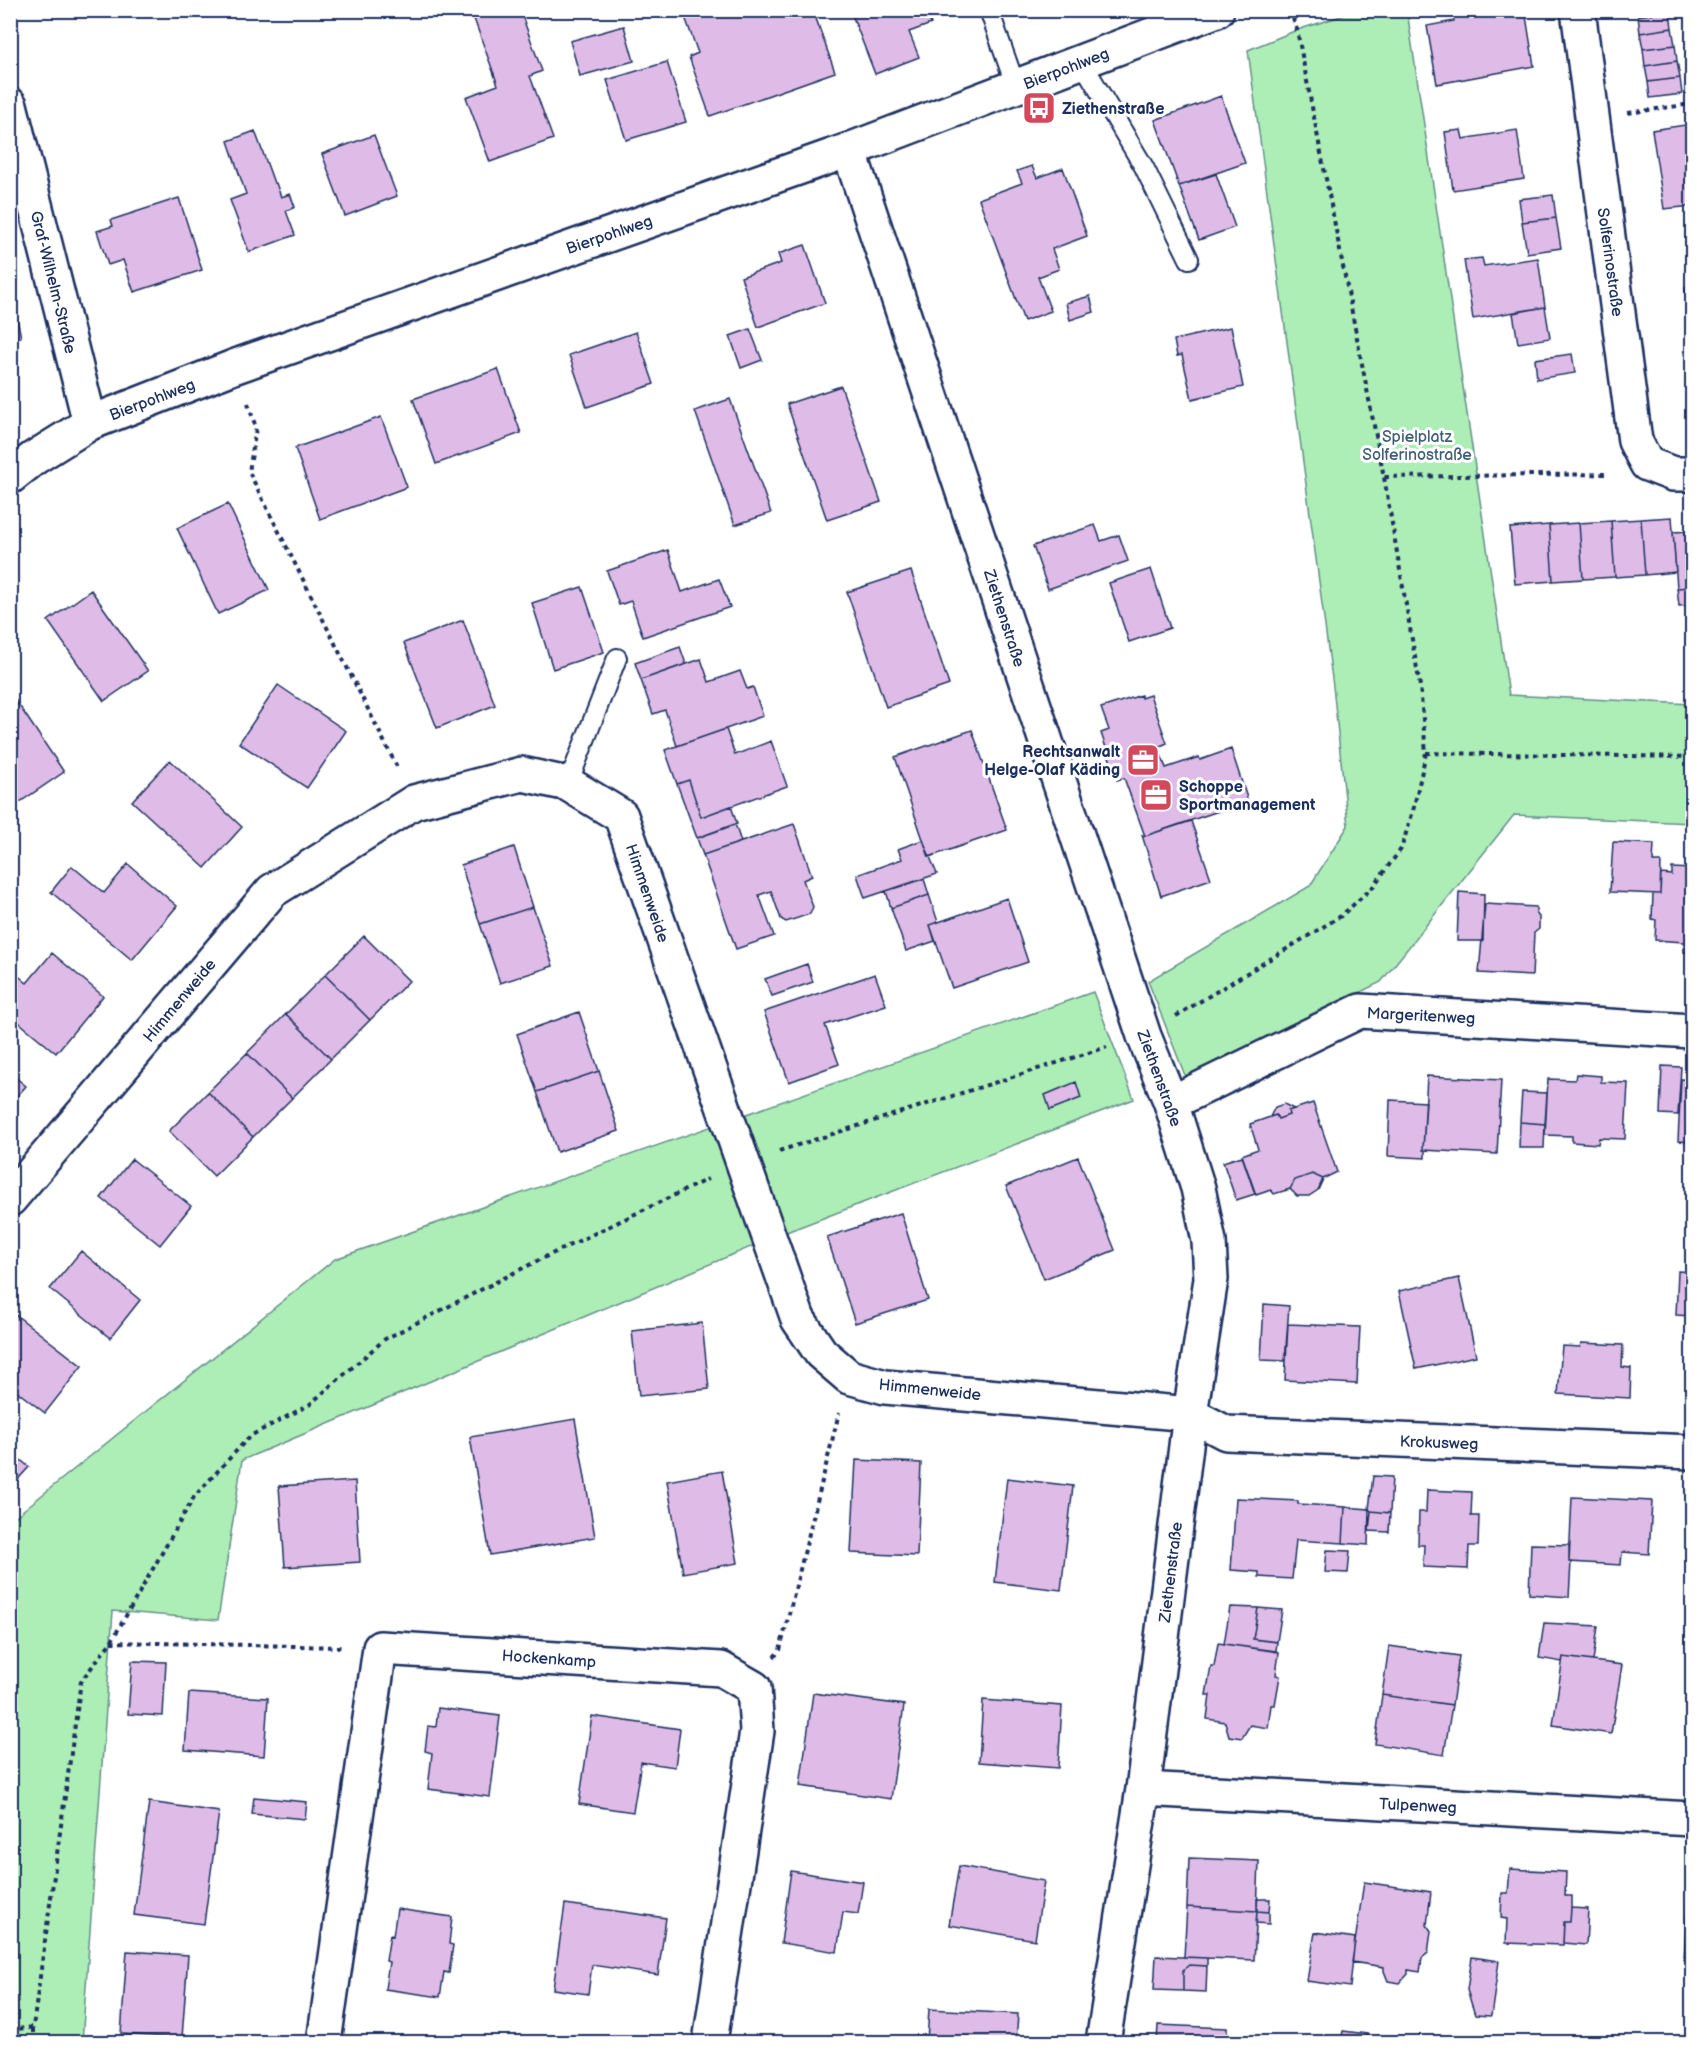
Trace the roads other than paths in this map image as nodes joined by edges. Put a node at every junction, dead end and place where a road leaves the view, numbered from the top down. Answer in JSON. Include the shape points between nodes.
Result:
{"nodes":[{"id":1,"x":989,"y":10,"type":"edge"},
{"id":2,"x":1217,"y":10,"type":"edge"},
{"id":3,"x":1578,"y":10,"type":"edge"},
{"id":4,"x":1082,"y":62,"type":"junction"},
{"id":5,"x":1016,"y":87,"type":"junction"},
{"id":6,"x":10,"y":105,"type":"edge"},
{"id":7,"x":849,"y":150,"type":"junction"},
{"id":8,"x":1189,"y":259,"type":"dead end"},
{"id":9,"x":90,"y":423,"type":"junction"},
{"id":10,"x":1692,"y":474,"type":"edge"},
{"id":11,"x":10,"y":477,"type":"edge"},
{"id":12,"x":617,"y":658,"type":"dead end"},
{"id":13,"x":568,"y":784,"type":"junction"},
{"id":14,"x":1692,"y":1031,"type":"edge"},
{"id":15,"x":1171,"y":1103,"type":"junction"},
{"id":16,"x":10,"y":1199,"type":"edge"},
{"id":17,"x":1190,"y":1414,"type":"junction"},
{"id":18,"x":1692,"y":1452,"type":"edge"},
{"id":19,"x":1143,"y":1789,"type":"junction"},
{"id":20,"x":1692,"y":1820,"type":"edge"},
{"id":21,"x":324,"y":2043,"type":"edge"},
{"id":22,"x":710,"y":2043,"type":"edge"},
{"id":23,"x":1103,"y":2043,"type":"edge"}],
"edges":[{"from":1,"to":5,"type":"lane"},
{"from":2,"to":4,"type":"street","name":"Bierpohlweg"},
{"from":3,"to":10,"type":"street","name":"Solferinostraße","via":[[1635,441],[1647,464],[1673,474]]},
{"from":4,"to":5,"type":"street","name":"Bierpohlweg"},
{"from":4,"to":8,"type":"lane","via":[[1144,167]]},
{"from":5,"to":7,"type":"street","name":"Bierpohlweg"},
{"from":6,"to":9,"type":"street","name":"Graf-Wilhelm-Straße"},
{"from":7,"to":9,"type":"street","name":"Bierpohlweg","via":[[236,366]]},
{"from":7,"to":15,"type":"street","name":"Ziethenstraße","via":[[1144,1036]]},
{"from":9,"to":11,"type":"street","name":"Bierpohlweg"},
{"from":12,"to":13,"type":"lane"},
{"from":13,"to":16,"type":"street","name":"Himmenweide","via":[[522,774],[414,802],[272,891]]},
{"from":13,"to":17,"type":"street","name":"Himmenweide","via":[[621,816],[798,1319],[821,1353],[849,1377],[885,1387]]},
{"from":14,"to":15,"type":"street","name":"Margeritenweg","via":[[1360,1011]]},
{"from":15,"to":17,"type":"street","name":"Ziethenstraße","via":[[1198,1188],[1209,1241],[1211,1279]]},
{"from":17,"to":18,"type":"street","name":"Krokusweg","via":[[1226,1433]]},
{"from":17,"to":19,"type":"street","name":"Ziethenstraße"},
{"from":19,"to":20,"type":"street","name":"Tulpenweg"},
{"from":19,"to":23,"type":"street","name":"Ziethenstraße"},
{"from":21,"to":22,"type":"street","name":"Hockenkamp","via":[[380,1648],[721,1669],[754,1688],[757,1731]]}]}
